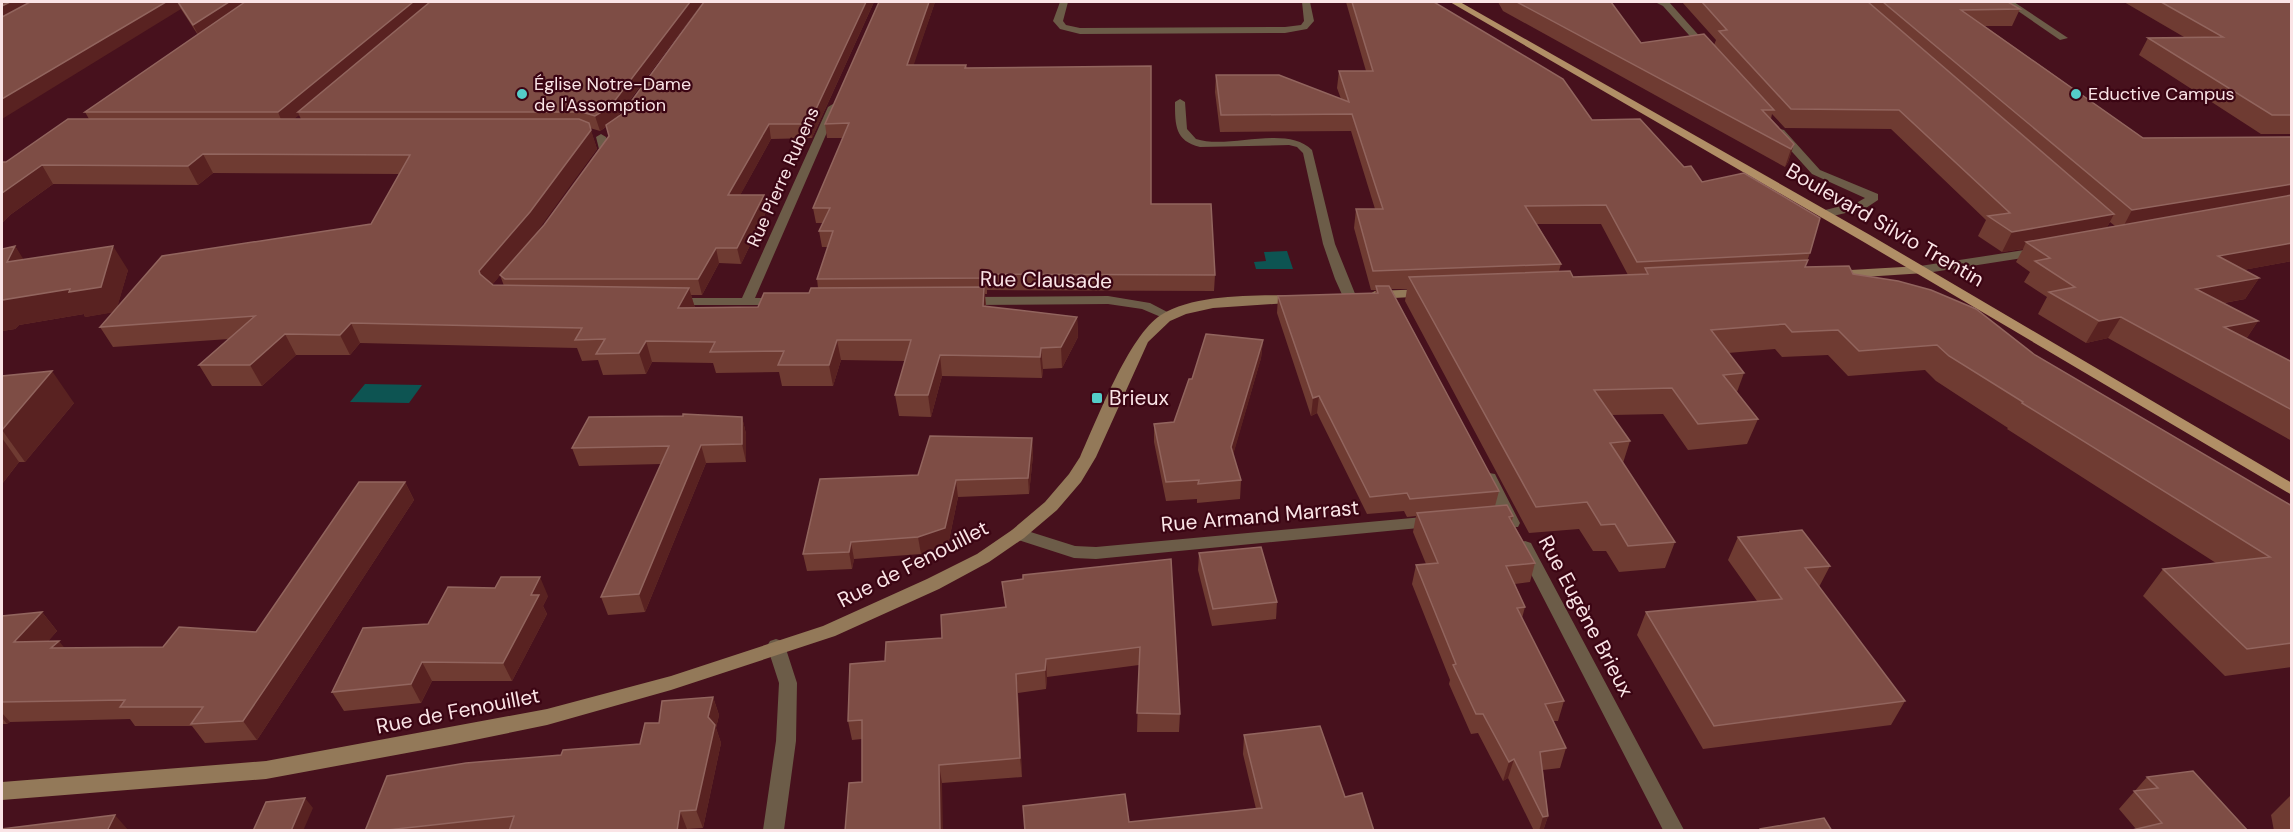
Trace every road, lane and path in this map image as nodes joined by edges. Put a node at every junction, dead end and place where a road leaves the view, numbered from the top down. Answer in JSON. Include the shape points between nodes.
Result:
{"nodes":[{"id":1,"x":1064,"y":2,"type":"edge"},
{"id":2,"x":1306,"y":2,"type":"edge"},
{"id":3,"x":1454,"y":2,"type":"edge"},
{"id":4,"x":1659,"y":2,"type":"edge"},
{"id":5,"x":2009,"y":2,"type":"edge"},
{"id":6,"x":2062,"y":38,"type":"dead end"},
{"id":7,"x":1713,"y":57,"type":"edge"},
{"id":8,"x":839,"y":94,"type":"edge"},
{"id":9,"x":1180,"y":102,"type":"dead end"},
{"id":10,"x":1768,"y":119,"type":"edge"},
{"id":11,"x":586,"y":132,"type":"edge"},
{"id":12,"x":591,"y":169,"type":"edge"},
{"id":13,"x":1825,"y":214,"type":"junction"},
{"id":14,"x":2052,"y":249,"type":"edge"},
{"id":15,"x":1920,"y":270,"type":"junction"},
{"id":16,"x":1822,"y":276,"type":"edge"},
{"id":17,"x":1439,"y":293,"type":"edge"},
{"id":18,"x":1392,"y":294,"type":"junction"},
{"id":19,"x":1343,"y":297,"type":"joint"},
{"id":20,"x":1313,"y":298,"type":"edge"},
{"id":21,"x":957,"y":301,"type":"edge"},
{"id":22,"x":663,"y":302,"type":"edge"},
{"id":23,"x":747,"y":302,"type":"junction"},
{"id":24,"x":794,"y":302,"type":"edge"},
{"id":25,"x":1404,"y":315,"type":"edge"},
{"id":26,"x":1168,"y":316,"type":"junction"},
{"id":27,"x":1481,"y":463,"type":"edge"},
{"id":28,"x":2292,"y":490,"type":"edge"},
{"id":29,"x":1508,"y":516,"type":"junction"},
{"id":30,"x":1485,"y":518,"type":"edge"},
{"id":31,"x":1449,"y":521,"type":"edge"},
{"id":32,"x":1018,"y":534,"type":"junction"},
{"id":33,"x":776,"y":646,"type":"junction"},
{"id":34,"x":2,"y":791,"type":"edge"},
{"id":35,"x":773,"y":831,"type":"edge"},
{"id":36,"x":1674,"y":831,"type":"edge"}],
"edges":[{"from":1,"to":2,"type":"street","via":[[1058,21],[1063,27],[1101,31],[1286,30],[1304,27],[1310,21]]},
{"from":3,"to":13,"type":"main road","name":"Boulevard Silvio Trentin"},
{"from":4,"to":7,"type":"street","via":[[1666,4]]},
{"from":5,"to":6,"type":"street"},
{"from":8,"to":23,"type":"street","name":"Rue Pierre Rubens"},
{"from":9,"to":19,"type":"street","via":[[1182,134],[1188,141],[1289,142],[1308,152]]},
{"from":10,"to":13,"type":"street","via":[[1816,172],[1874,197],[1862,206]]},
{"from":11,"to":12,"type":"street","via":[[606,134],[605,149]]},
{"from":13,"to":15,"type":"main road","name":"Boulevard Silvio Trentin"},
{"from":14,"to":15,"type":"street"},
{"from":15,"to":16,"type":"street"},
{"from":15,"to":28,"type":"main road","name":"Boulevard Silvio Trentin"},
{"from":17,"to":18,"type":"street"},
{"from":18,"to":19,"type":"street"},
{"from":18,"to":25,"type":"street"},
{"from":20,"to":26,"type":"street","name":"Rue de Fenouillet","via":[[1242,301]]},
{"from":21,"to":26,"type":"street","name":"Rue Clausade","via":[[1108,300],[1145,306]]},
{"from":22,"to":23,"type":"street"},
{"from":23,"to":24,"type":"street"},
{"from":26,"to":32,"type":"street","name":"Rue de Fenouillet","via":[[1142,341],[1104,427],[1075,478],[1051,506]]},
{"from":27,"to":29,"type":"street","name":"Rue Eugène Brieux"},
{"from":29,"to":30,"type":"street"},
{"from":29,"to":36,"type":"street","name":"Rue Eugène Brieux"},
{"from":31,"to":32,"type":"street","name":"Rue Armand Marrast","via":[[1096,553],[1074,552]]},
{"from":32,"to":33,"type":"street","name":"Rue de Fenouillet","via":[[983,558],[859,619]]},
{"from":33,"to":34,"type":"street","name":"Rue de Fenouillet","via":[[660,686],[547,717],[450,737],[266,770]]},
{"from":33,"to":35,"type":"street","via":[[788,683],[786,741]]}]}
